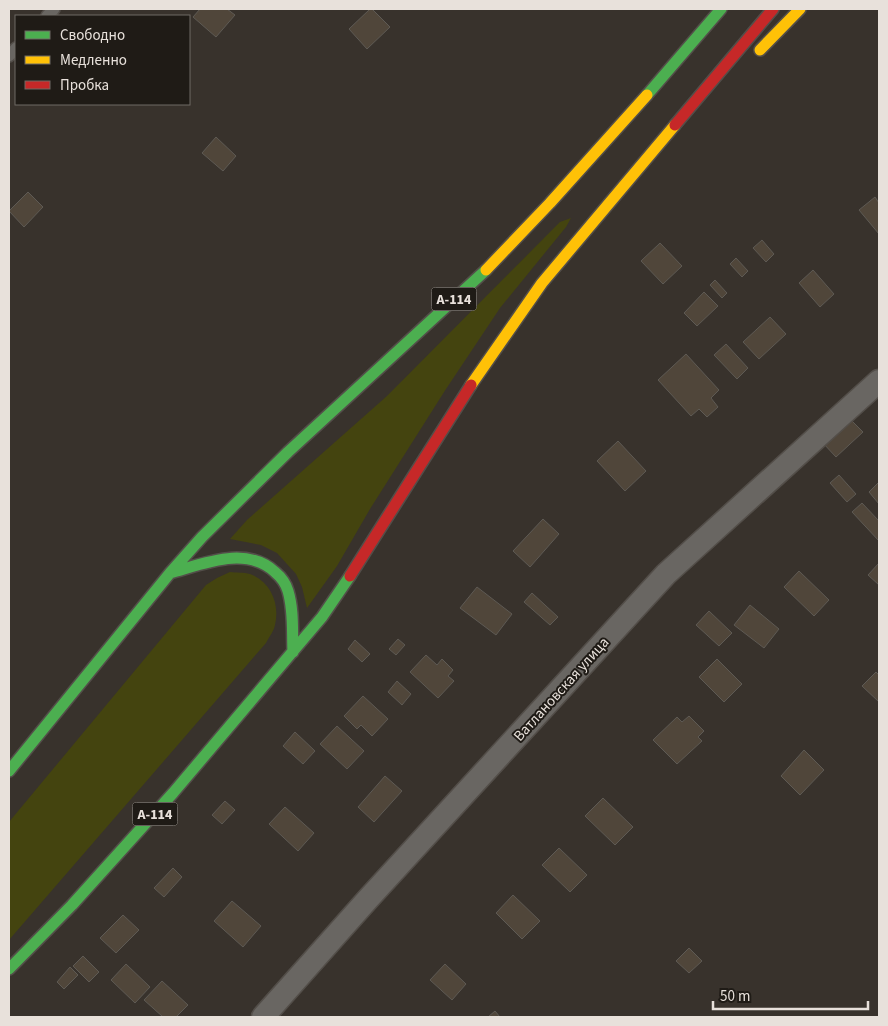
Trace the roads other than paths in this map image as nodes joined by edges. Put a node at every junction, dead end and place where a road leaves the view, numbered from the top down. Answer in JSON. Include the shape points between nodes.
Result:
{"nodes":[{"id":1,"x":711,"y":9,"type":"edge"},
{"id":2,"x":721,"y":9,"type":"edge"},
{"id":3,"x":773,"y":9,"type":"edge"},
{"id":4,"x":800,"y":9,"type":"edge"},
{"id":5,"x":752,"y":60,"type":"dead end"},
{"id":6,"x":642,"y":101,"type":"junction"},
{"id":7,"x":691,"y":123,"type":"dead end"},
{"id":8,"x":621,"y":188,"type":"junction"},
{"id":9,"x":879,"y":382,"type":"edge"},
{"id":10,"x":170,"y":573,"type":"junction"},
{"id":11,"x":293,"y":652,"type":"junction"},
{"id":12,"x":9,"y":771,"type":"edge"},
{"id":13,"x":9,"y":968,"type":"edge"},
{"id":14,"x":263,"y":1017,"type":"edge"}],
"edges":[{"from":1,"to":6,"type":"main road"},
{"from":2,"to":6,"type":"main road","number":"А-114"},
{"from":3,"to":8,"type":"main road","number":"А-114"},
{"from":4,"to":5,"type":"main road"},
{"from":6,"to":10,"type":"main road","number":"А-114","via":[[509,246],[242,496]]},
{"from":7,"to":8,"type":"main road"},
{"from":8,"to":11,"type":"main road","number":"А-114","via":[[542,283],[505,334],[346,584]]},
{"from":9,"to":14,"type":"street","name":"Ватлановская улица","via":[[666,574]]},
{"from":10,"to":11,"type":"main road","via":[[228,558],[264,564],[280,577],[287,588]]},
{"from":10,"to":12,"type":"main road","number":"А-114"},
{"from":11,"to":13,"type":"main road","number":"А-114","via":[[173,793],[72,905]]}]}
